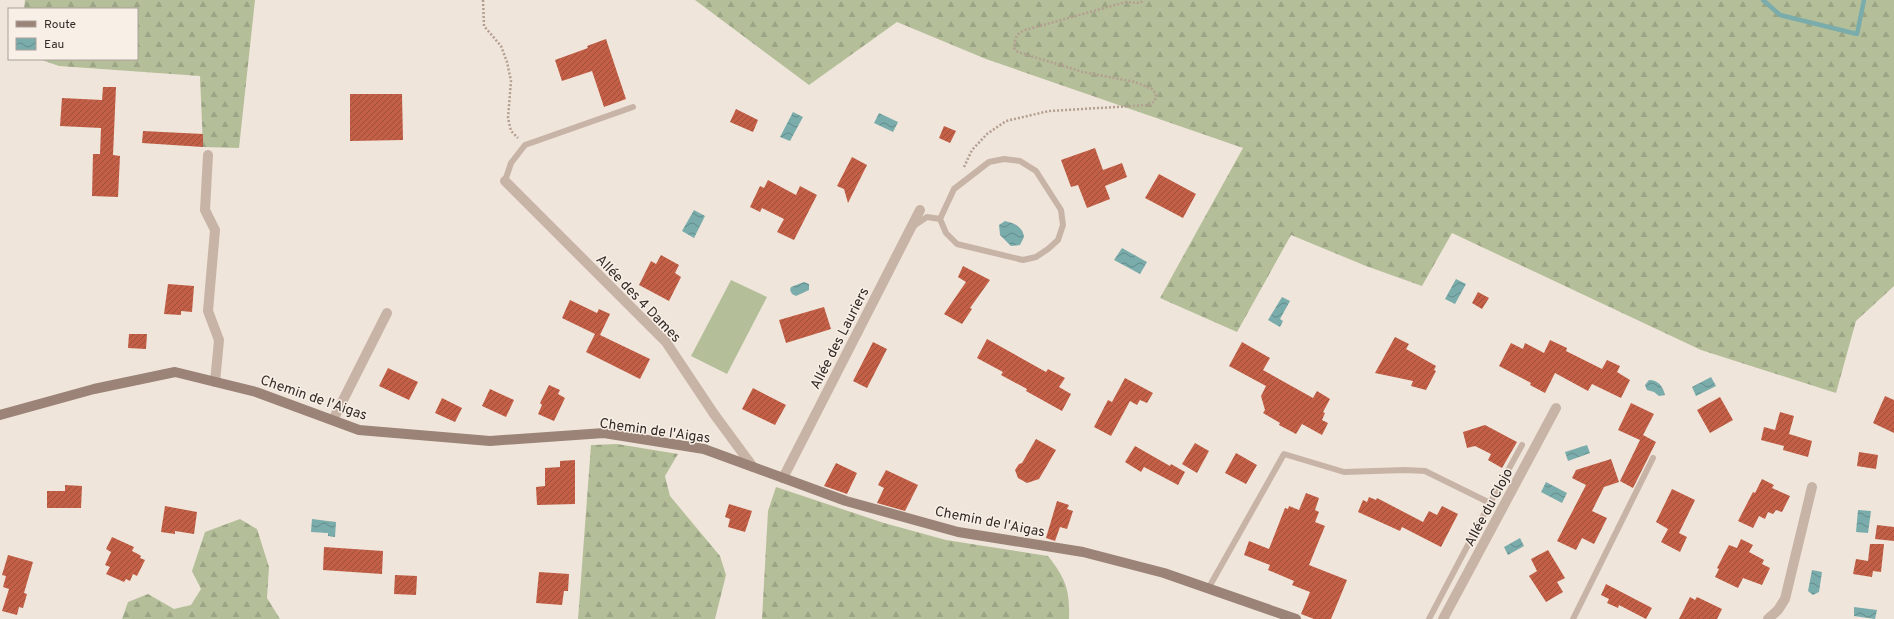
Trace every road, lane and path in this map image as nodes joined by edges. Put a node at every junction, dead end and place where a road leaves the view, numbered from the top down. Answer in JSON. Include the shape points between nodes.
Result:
{"nodes":[{"id":1,"x":483,"y":0,"type":"edge"},
{"id":2,"x":1144,"y":0,"type":"edge"},
{"id":3,"x":633,"y":107,"type":"dead end"},
{"id":4,"x":525,"y":145,"type":"junction"},
{"id":5,"x":208,"y":155,"type":"dead end"},
{"id":6,"x":963,"y":170,"type":"dead end"},
{"id":7,"x":505,"y":180,"type":"joint"},
{"id":8,"x":920,"y":210,"type":"dead end"},
{"id":9,"x":940,"y":219,"type":"junction"},
{"id":10,"x":911,"y":228,"type":"junction"},
{"id":11,"x":387,"y":313,"type":"dead end"},
{"id":12,"x":214,"y":382,"type":"junction"},
{"id":13,"x":1556,"y":408,"type":"dead end"},
{"id":14,"x":0,"y":414,"type":"edge"},
{"id":15,"x":333,"y":420,"type":"junction"},
{"id":16,"x":1522,"y":445,"type":"dead end"},
{"id":17,"x":1653,"y":458,"type":"dead end"},
{"id":18,"x":753,"y":467,"type":"junction"},
{"id":19,"x":783,"y":478,"type":"junction"},
{"id":20,"x":1812,"y":487,"type":"dead end"},
{"id":21,"x":1490,"y":503,"type":"junction"},
{"id":22,"x":1208,"y":589,"type":"junction"},
{"id":23,"x":1296,"y":619,"type":"edge"},
{"id":24,"x":1429,"y":619,"type":"edge"},
{"id":25,"x":1444,"y":619,"type":"edge"},
{"id":26,"x":1573,"y":619,"type":"edge"},
{"id":27,"x":1768,"y":619,"type":"edge"}],
"edges":[{"from":1,"to":4,"type":"path","via":[[484,26],[501,46],[507,62],[511,81],[508,118],[511,131]]},
{"from":2,"to":6,"type":"path","via":[[1140,3],[1126,2],[1025,30],[1018,33],[1014,40],[1014,48],[1018,52],[1083,72],[1135,82],[1152,89],[1156,94],[1155,101],[1149,105],[1049,111],[1006,121],[987,134],[972,150]]},
{"from":3,"to":4,"type":"lane"},
{"from":4,"to":7,"type":"lane","via":[[511,163]]},
{"from":5,"to":12,"type":"street","via":[[205,210],[215,230],[208,311],[219,340]]},
{"from":7,"to":18,"type":"street","name":"Allée des 4 Dames","via":[[666,342]]},
{"from":8,"to":10,"type":"street","name":"Allée des Lauriers"},
{"from":9,"to":9,"type":"lane","via":[[946,233],[957,244],[1022,260],[1036,257],[1048,249],[1058,240],[1063,225],[1061,210],[1036,170],[1020,161],[1004,159],[989,162],[954,189]]},
{"from":9,"to":10,"type":"lane","via":[[927,217]]},
{"from":10,"to":19,"type":"street","name":"Allée des Lauriers"},
{"from":11,"to":15,"type":"street"},
{"from":12,"to":14,"type":"street","name":"Chemin de l'Aigas","via":[[175,372],[94,389]]},
{"from":12,"to":15,"type":"street","name":"Chemin de l'Aigas","via":[[256,392]]},
{"from":13,"to":25,"type":"street","name":"Allée du Clojo"},
{"from":15,"to":18,"type":"street","name":"Chemin de l'Aigas","via":[[360,430],[490,441],[604,433],[704,449]]},
{"from":16,"to":21,"type":"lane"},
{"from":17,"to":26,"type":"lane"},
{"from":18,"to":19,"type":"street","name":"Chemin de l'Aigas"},
{"from":19,"to":22,"type":"street","name":"Chemin de l'Aigas","via":[[846,501],[958,532],[1083,552],[1164,573]]},
{"from":20,"to":27,"type":"street","via":[[1785,599]]},
{"from":21,"to":22,"type":"lane","via":[[1425,471],[1344,472],[1284,454]]},
{"from":21,"to":24,"type":"lane"},
{"from":22,"to":23,"type":"street","name":"Chemin de l'Aigas"}]}
